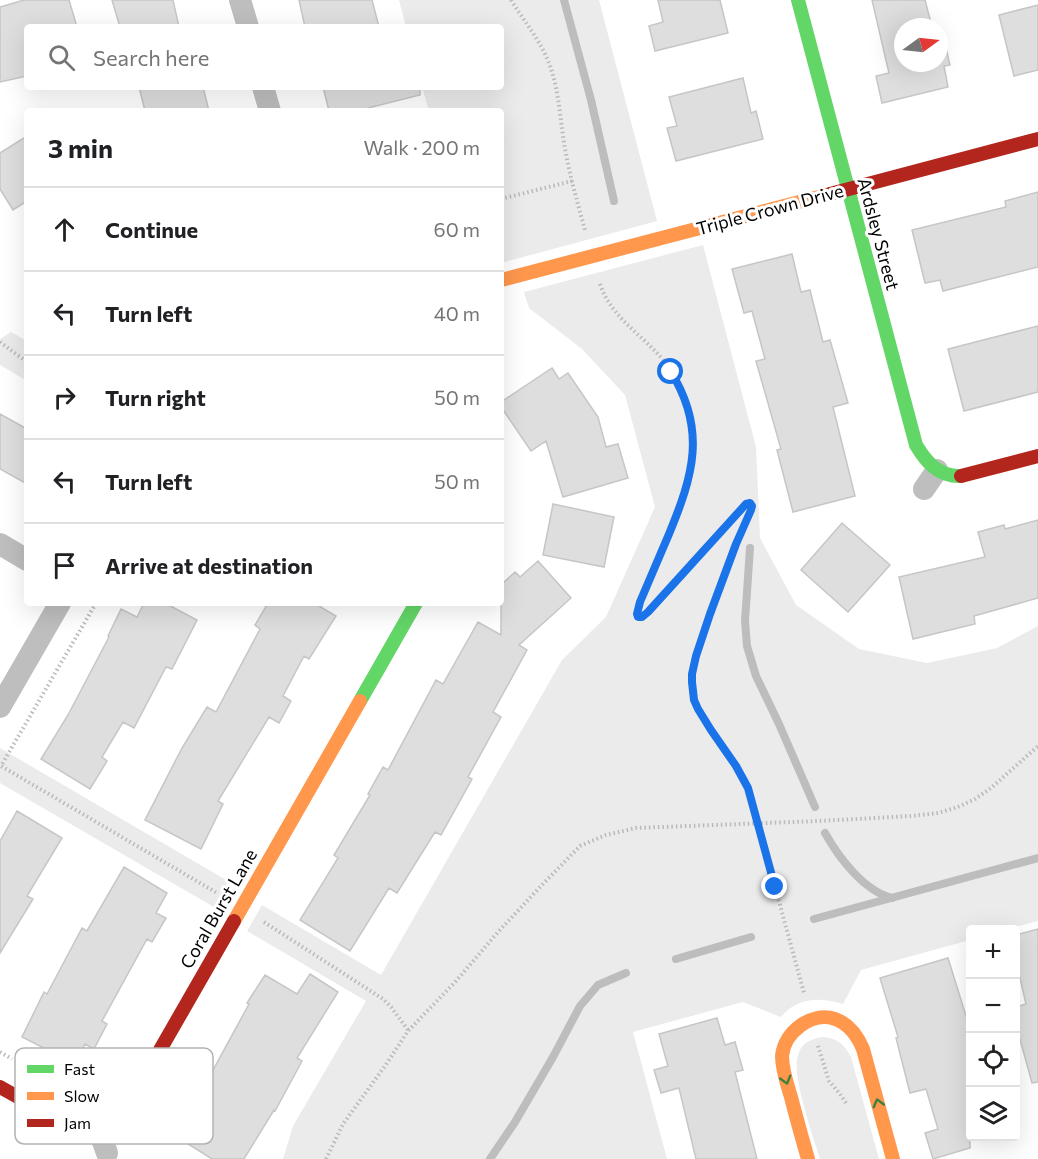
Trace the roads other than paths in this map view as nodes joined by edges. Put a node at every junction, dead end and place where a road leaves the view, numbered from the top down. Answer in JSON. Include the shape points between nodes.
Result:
{"nodes":[{"id":1,"x":240,"y":0,"type":"edge"},
{"id":2,"x":798,"y":0,"type":"edge"},
{"id":3,"x":247,"y":24,"type":"edge"},
{"id":4,"x":264,"y":90,"type":"edge"},
{"id":5,"x":269,"y":108,"type":"edge"},
{"id":6,"x":1038,"y":139,"type":"edge"},
{"id":7,"x":847,"y":190,"type":"junction"},
{"id":8,"x":504,"y":279,"type":"edge"},
{"id":9,"x":1038,"y":456,"type":"edge"},
{"id":10,"x":937,"y":470,"type":"junction"},
{"id":11,"x":924,"y":489,"type":"dead end"},
{"id":12,"x":0,"y":544,"type":"edge"},
{"id":13,"x":24,"y":558,"type":"edge"},
{"id":14,"x":58,"y":606,"type":"edge"},
{"id":15,"x":414,"y":606,"type":"edge"},
{"id":16,"x":0,"y":707,"type":"edge"},
{"id":17,"x":161,"y":1048,"type":"edge"},
{"id":18,"x":0,"y":1087,"type":"edge"},
{"id":19,"x":15,"y":1095,"type":"edge"},
{"id":20,"x":104,"y":1144,"type":"edge"},
{"id":21,"x":107,"y":1153,"type":"dead end"},
{"id":22,"x":808,"y":1159,"type":"edge"},
{"id":23,"x":893,"y":1159,"type":"edge"}],
"edges":[{"from":1,"to":3,"type":"street"},
{"from":2,"to":7,"type":"street","name":"Ardsley Street"},
{"from":4,"to":5,"type":"street"},
{"from":6,"to":7,"type":"street","name":"Triple Crown Drive"},
{"from":7,"to":8,"type":"street","name":"Triple Crown Drive"},
{"from":7,"to":10,"type":"street","name":"Ardsley Street","via":[[916,445]]},
{"from":9,"to":10,"type":"street","via":[[964,476],[947,476]]},
{"from":10,"to":11,"type":"street"},
{"from":12,"to":13,"type":"street"},
{"from":14,"to":16,"type":"street"},
{"from":15,"to":17,"type":"street","name":"Coral Burst Lane"},
{"from":18,"to":19,"type":"street"},
{"from":20,"to":21,"type":"street"},
{"from":23,"to":22,"type":"street","one_way":true,"via":[[860,1042],[846,1026],[823,1018],[796,1028],[784,1046],[782,1058]]}]}
